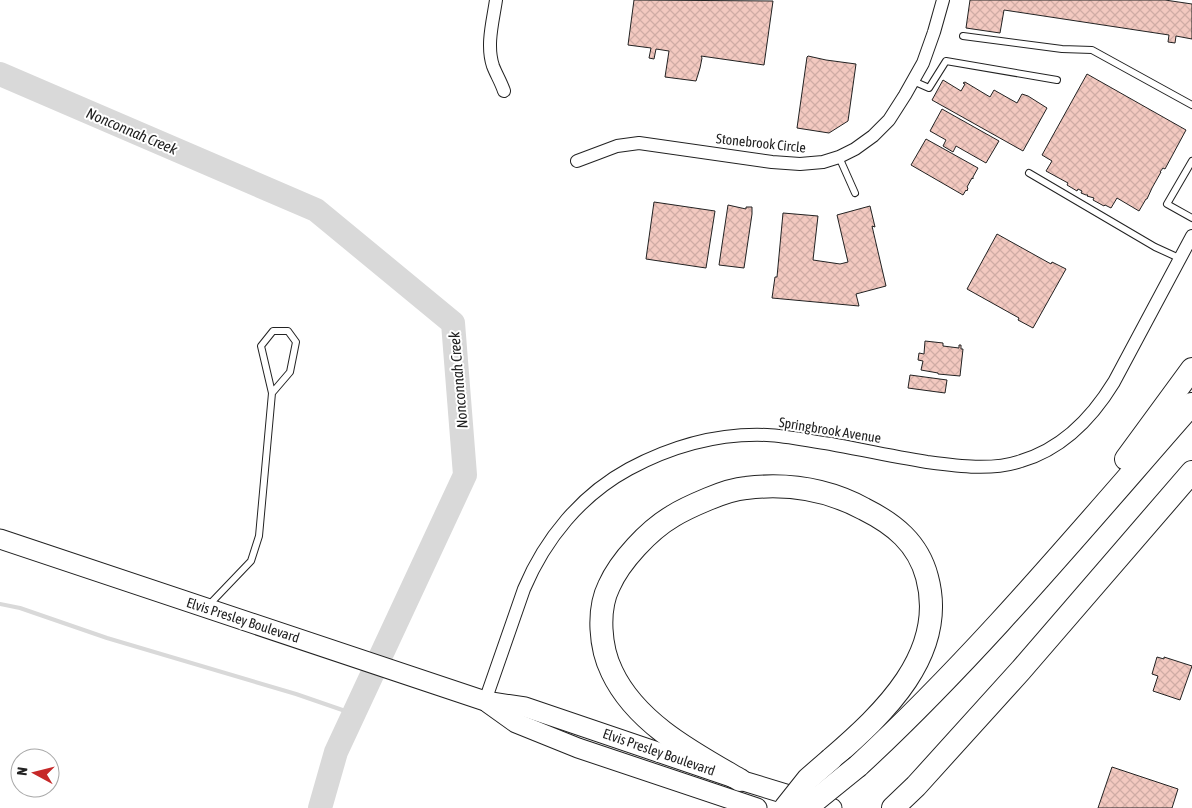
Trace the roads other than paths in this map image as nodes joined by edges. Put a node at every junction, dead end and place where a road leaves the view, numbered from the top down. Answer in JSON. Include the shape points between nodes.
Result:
{"nodes":[{"id":1,"x":496,"y":0,"type":"edge"},
{"id":2,"x":943,"y":0,"type":"edge"},
{"id":3,"x":963,"y":36,"type":"dead end"},
{"id":4,"x":1057,"y":80,"type":"dead end"},
{"id":5,"x":913,"y":81,"type":"junction"},
{"id":6,"x":504,"y":91,"type":"dead end"},
{"id":7,"x":1192,"y":105,"type":"edge"},
{"id":8,"x":839,"y":157,"type":"junction"},
{"id":9,"x":578,"y":161,"type":"dead end"},
{"id":10,"x":1192,"y":161,"type":"edge"},
{"id":11,"x":1030,"y":173,"type":"dead end"},
{"id":12,"x":856,"y":193,"type":"dead end"},
{"id":13,"x":1192,"y":218,"type":"edge"},
{"id":14,"x":1192,"y":236,"type":"edge"},
{"id":15,"x":1179,"y":258,"type":"junction"},
{"id":16,"x":1192,"y":369,"type":"edge"},
{"id":17,"x":272,"y":393,"type":"junction"},
{"id":18,"x":1192,"y":404,"type":"edge"},
{"id":19,"x":1192,"y":472,"type":"edge"},
{"id":20,"x":0,"y":539,"type":"edge"},
{"id":21,"x":1042,"y":575,"type":"junction"},
{"id":22,"x":206,"y":608,"type":"junction"},
{"id":23,"x":485,"y":701,"type":"junction"},
{"id":24,"x":740,"y":780,"type":"junction"},
{"id":25,"x":757,"y":808,"type":"edge"},
{"id":26,"x":785,"y":808,"type":"edge"},
{"id":27,"x":806,"y":808,"type":"edge"},
{"id":28,"x":832,"y":808,"type":"edge"},
{"id":29,"x":893,"y":808,"type":"edge"}],
"edges":[{"from":1,"to":6,"type":"street","via":[[490,53]]},
{"from":2,"to":5,"type":"street","name":"Stonebrook Circle","via":[[923,62]]},
{"from":3,"to":7,"type":"lane","via":[[1092,50]]},
{"from":4,"to":5,"type":"lane","via":[[946,61],[928,88]]},
{"from":5,"to":8,"type":"street","name":"Stonebrook Circle","via":[[889,120],[873,136]]},
{"from":8,"to":9,"type":"street","name":"Stonebrook Circle","via":[[800,164],[631,143]]},
{"from":8,"to":12,"type":"lane"},
{"from":10,"to":13,"type":"lane","via":[[1166,204]]},
{"from":11,"to":15,"type":"lane"},
{"from":14,"to":15,"type":"street","name":"Springbrook Avenue"},
{"from":15,"to":23,"type":"street","name":"Springbrook Avenue","via":[[1105,398],[1071,434],[1031,458],[1007,465],[959,466],[798,438],[736,435],[672,449],[621,474],[590,496],[542,552],[524,589]]},
{"from":16,"to":21,"type":"highway"},
{"from":17,"to":17,"type":"lane","via":[[290,372],[296,342],[288,331],[273,331],[262,346]]},
{"from":17,"to":22,"type":"lane","via":[[259,536],[251,561]]},
{"from":18,"to":21,"type":"highway"},
{"from":19,"to":29,"type":"highway","via":[[1021,670]]},
{"from":20,"to":22,"type":"main road","name":"Elvis Presley Boulevard"},
{"from":21,"to":27,"type":"highway","bridge":true,"via":[[987,637],[889,737]]},
{"from":22,"to":23,"type":"main road","name":"Elvis Presley Boulevard"},
{"from":23,"to":24,"type":"main road","name":"Elvis Presley Boulevard","via":[[525,707]]},
{"from":23,"to":25,"type":"main road","name":"Elvis Presley Boulevard","via":[[516,723],[578,748]]},
{"from":24,"to":26,"type":"highway","bridge":true,"via":[[665,733],[621,688],[604,650],[604,602],[617,572],[633,551],[671,517],[694,505],[744,488],[772,486],[821,491],[871,512],[908,539],[926,574],[931,613],[918,660],[901,689],[877,717],[808,779]]},
{"from":24,"to":28,"type":"main road","name":"Elvis Presley Boulevard"}]}
